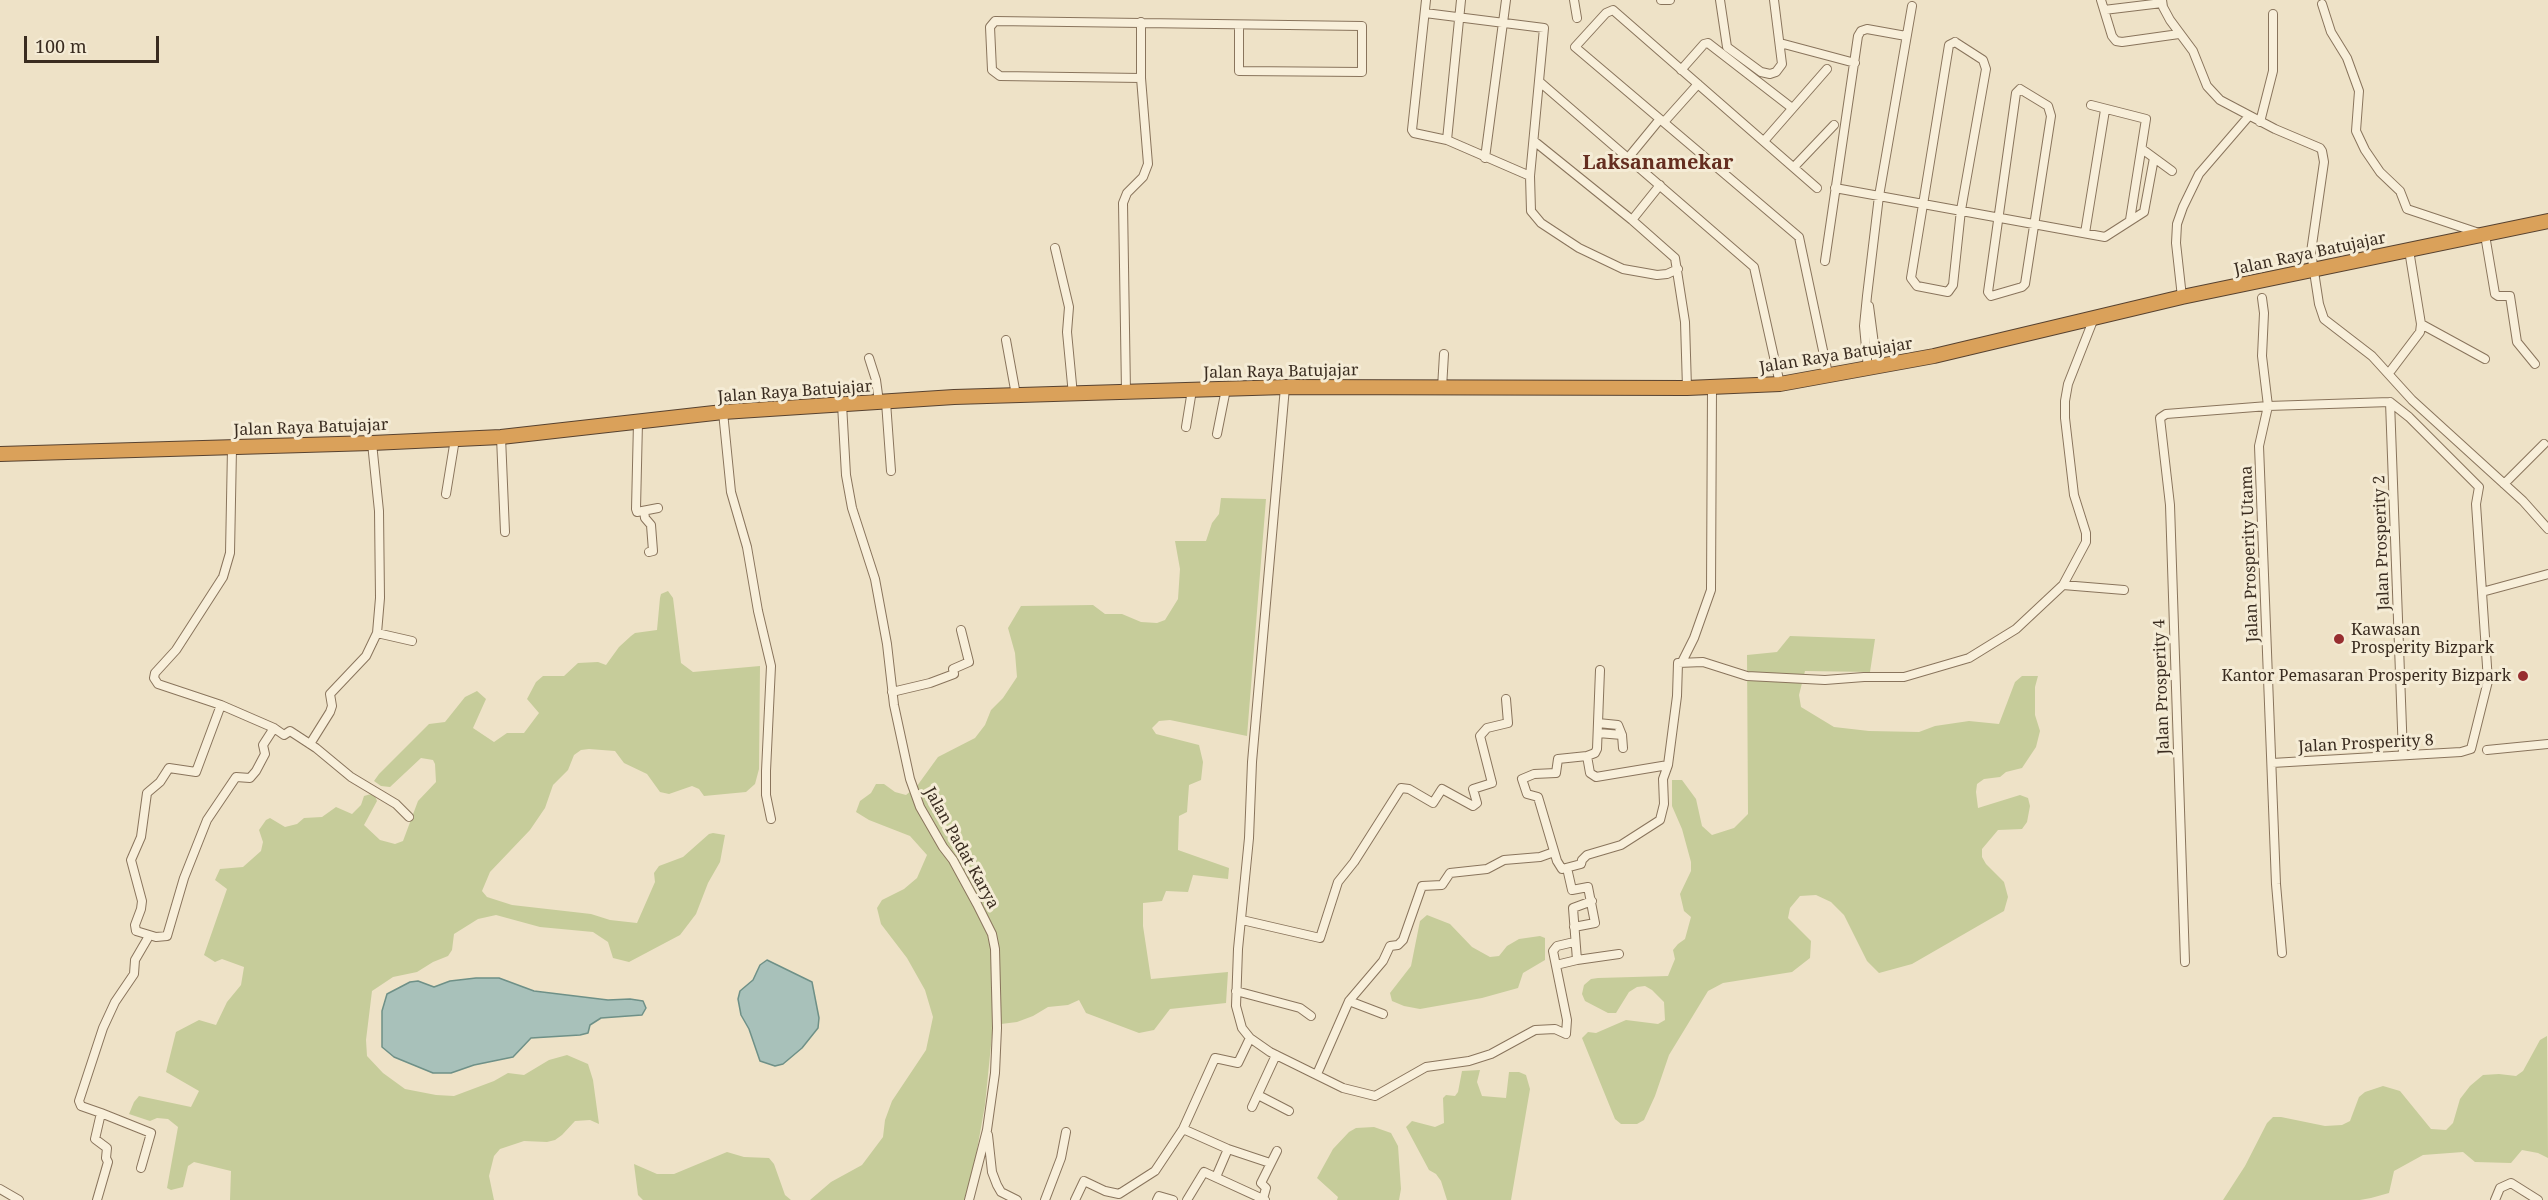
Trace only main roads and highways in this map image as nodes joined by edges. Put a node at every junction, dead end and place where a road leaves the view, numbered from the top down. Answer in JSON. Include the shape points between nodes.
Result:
{"nodes":[{"id":1,"x":2548,"y":221,"type":"edge"},
{"id":2,"x":0,"y":454,"type":"edge"}],
"edges":[{"from":1,"to":2,"type":"highway","name":"Jalan Raya Batujajar","via":[[2182,297],[1934,356],[1780,384],[1712,388],[1285,387],[1016,395],[723,412],[501,437]]}]}
